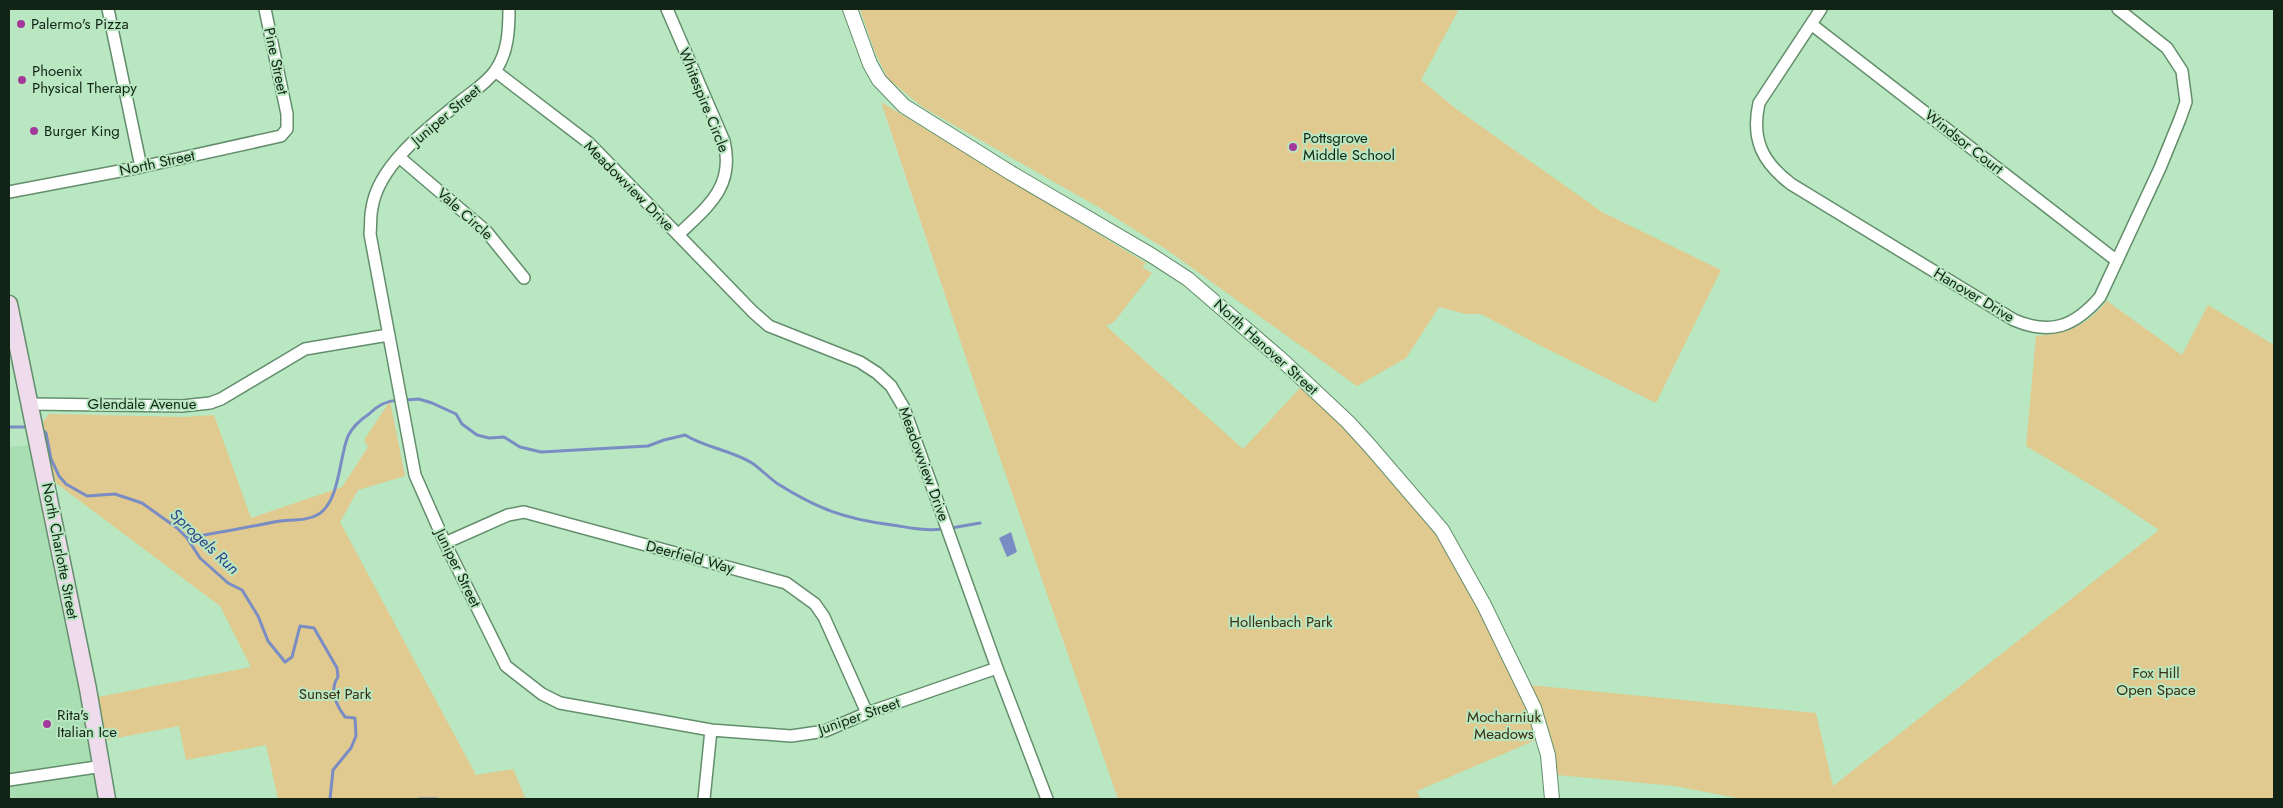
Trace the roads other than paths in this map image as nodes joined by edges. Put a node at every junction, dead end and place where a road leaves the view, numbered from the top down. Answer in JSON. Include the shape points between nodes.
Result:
{"nodes":[{"id":1,"x":108,"y":9,"type":"edge"},
{"id":2,"x":265,"y":9,"type":"edge"},
{"id":3,"x":509,"y":9,"type":"edge"},
{"id":4,"x":667,"y":9,"type":"edge"},
{"id":5,"x":850,"y":9,"type":"edge"},
{"id":6,"x":1821,"y":9,"type":"edge"},
{"id":7,"x":2118,"y":9,"type":"edge"},
{"id":8,"x":1811,"y":24,"type":"junction"},
{"id":9,"x":495,"y":72,"type":"junction"},
{"id":10,"x":287,"y":114,"type":"joint"},
{"id":11,"x":399,"y":157,"type":"junction"},
{"id":12,"x":141,"y":166,"type":"junction"},
{"id":13,"x":9,"y":192,"type":"edge"},
{"id":14,"x":678,"y":235,"type":"junction"},
{"id":15,"x":2117,"y":261,"type":"junction"},
{"id":16,"x":524,"y":278,"type":"dead end"},
{"id":17,"x":9,"y":304,"type":"edge"},
{"id":18,"x":388,"y":335,"type":"junction"},
{"id":19,"x":30,"y":404,"type":"junction"},
{"id":20,"x":445,"y":543,"type":"junction"},
{"id":21,"x":997,"y":668,"type":"junction"},
{"id":22,"x":867,"y":713,"type":"junction"},
{"id":23,"x":711,"y":730,"type":"junction"},
{"id":24,"x":103,"y":766,"type":"junction"},
{"id":25,"x":9,"y":780,"type":"edge"},
{"id":26,"x":108,"y":799,"type":"edge"},
{"id":27,"x":704,"y":799,"type":"edge"},
{"id":28,"x":1047,"y":799,"type":"edge"},
{"id":29,"x":1552,"y":799,"type":"edge"}],
"edges":[{"from":1,"to":12,"type":"street"},
{"from":2,"to":10,"type":"street","name":"Pine Street"},
{"from":3,"to":9,"type":"street","name":"Juniper Street","via":[[506,46]]},
{"from":4,"to":14,"type":"street","name":"Whitespire Circle","via":[[724,141],[728,159],[721,189],[709,206]]},
{"from":5,"to":29,"type":"street","name":"North Hanover Street","via":[[870,64],[889,92],[904,106],[1188,279],[1282,360],[1369,445],[1442,530],[1484,605],[1534,708],[1548,755]]},
{"from":6,"to":8,"type":"street","name":"Hanover Drive"},
{"from":7,"to":15,"type":"street","name":"Hanover Drive","via":[[2172,54],[2182,71],[2186,102]]},
{"from":8,"to":15,"type":"street","name":"Windsor Court"},
{"from":8,"to":15,"type":"street","name":"Hanover Drive","via":[[1759,103],[1756,118],[1759,146],[1779,175],[2006,316],[2028,326],[2062,326],[2082,316],[2100,297]]},
{"from":9,"to":11,"type":"street","name":"Juniper Street","via":[[415,138]]},
{"from":9,"to":14,"type":"street","name":"Meadowview Drive","via":[[589,143]]},
{"from":10,"to":12,"type":"street","name":"North Street","via":[[287,129],[282,136]]},
{"from":11,"to":16,"type":"street","name":"Vale Circle","via":[[486,230]]},
{"from":11,"to":18,"type":"street","name":"Juniper Street","via":[[381,183],[372,206],[370,234]]},
{"from":12,"to":13,"type":"street","name":"North Street"},
{"from":14,"to":21,"type":"street","name":"Meadowview Drive","via":[[769,326],[860,362],[891,386],[904,408]]},
{"from":17,"to":19,"type":"main road","name":"North Charlotte Street"},
{"from":18,"to":19,"type":"street","name":"Glendale Avenue","via":[[305,349],[210,403],[182,406]]},
{"from":18,"to":20,"type":"street","name":"Juniper Street","via":[[415,475]]},
{"from":19,"to":24,"type":"main road","name":"North Charlotte Street"},
{"from":20,"to":22,"type":"street","name":"Deerfield Way","via":[[508,515],[524,512],[786,583],[815,604],[824,617]]},
{"from":20,"to":23,"type":"street","name":"Juniper Street","via":[[506,666],[542,694],[580,708]]},
{"from":21,"to":22,"type":"street","name":"Juniper Street"},
{"from":21,"to":28,"type":"street","name":"Meadowview Drive"},
{"from":22,"to":23,"type":"street","name":"Juniper Street","via":[[824,731],[791,736]]},
{"from":23,"to":27,"type":"street"},
{"from":24,"to":25,"type":"street"},
{"from":24,"to":26,"type":"main road","name":"North Charlotte Street"}]}
